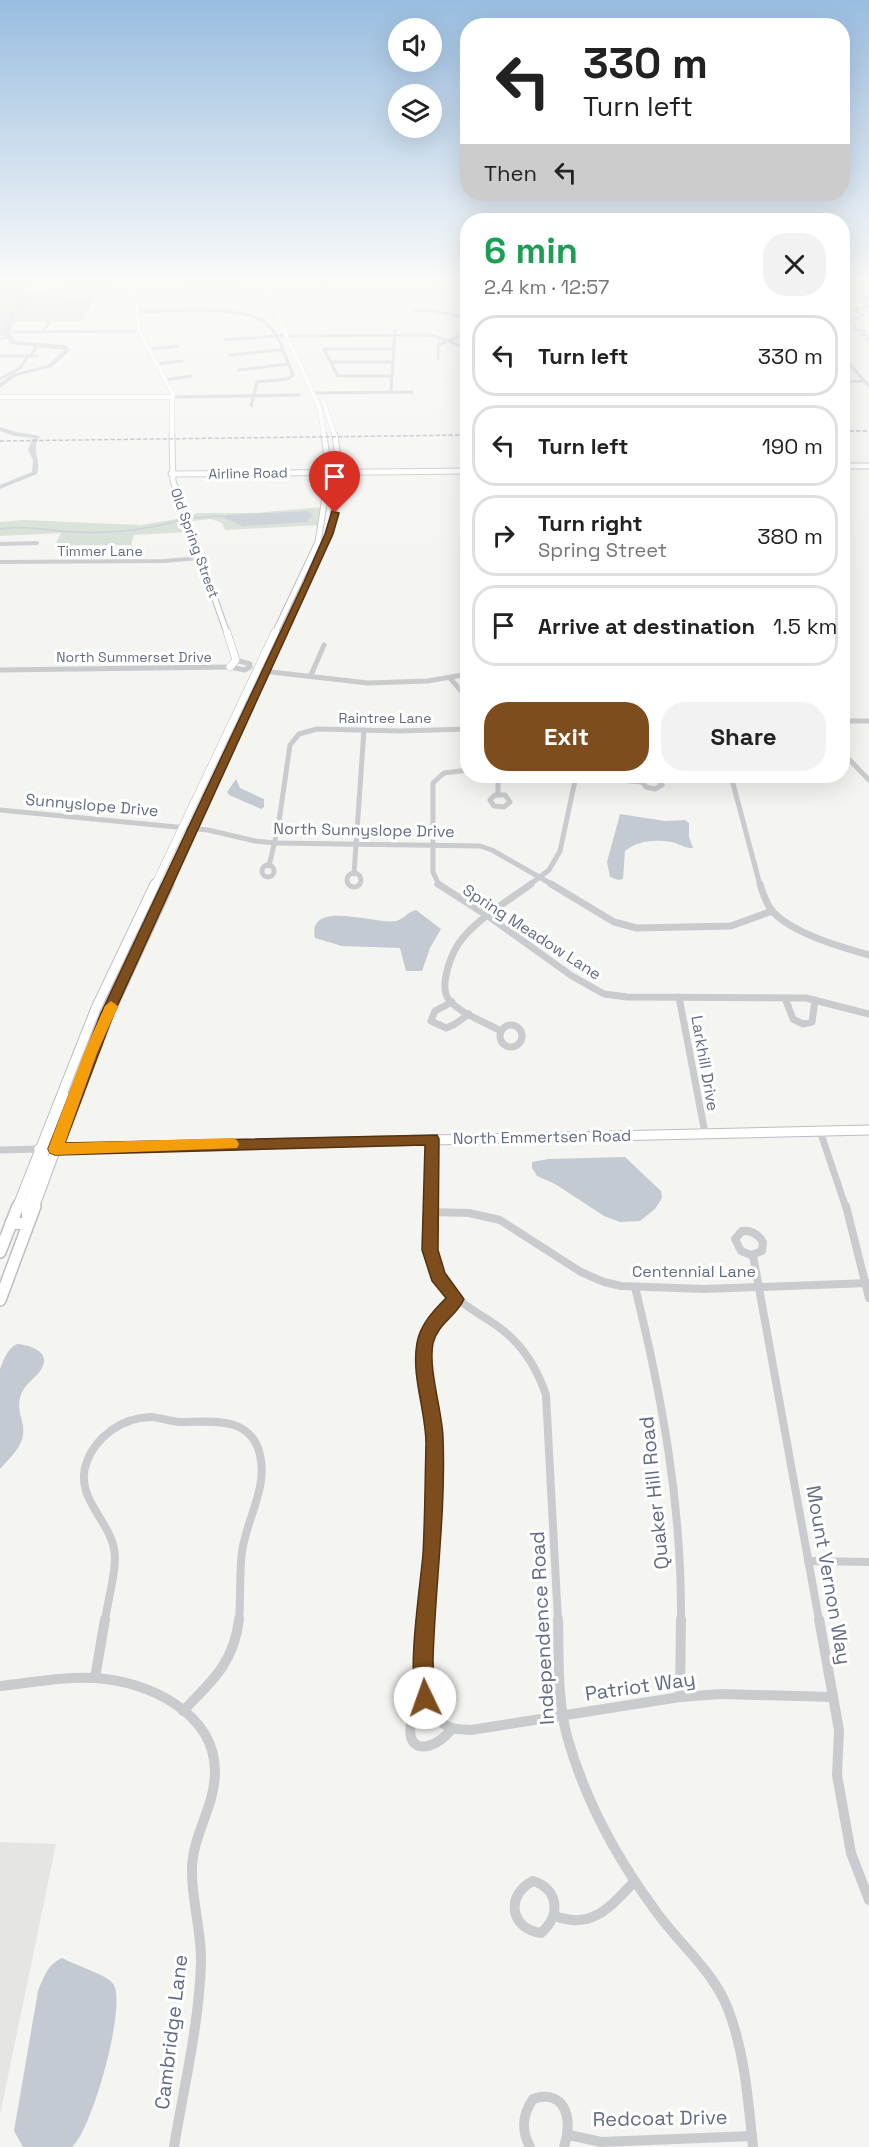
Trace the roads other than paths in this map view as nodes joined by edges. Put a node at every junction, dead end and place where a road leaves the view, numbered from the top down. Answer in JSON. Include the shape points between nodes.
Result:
{"nodes":[{"id":1,"x":165,"y":381,"type":"edge"},
{"id":2,"x":264,"y":381,"type":"edge"},
{"id":3,"x":311,"y":381,"type":"edge"},
{"id":4,"x":392,"y":381,"type":"edge"},
{"id":5,"x":863,"y":381,"type":"edge"},
{"id":6,"x":869,"y":386,"type":"edge"},
{"id":7,"x":317,"y":392,"type":"junction"},
{"id":8,"x":391,"y":392,"type":"junction"},
{"id":9,"x":412,"y":392,"type":"dead end"},
{"id":10,"x":253,"y":394,"type":"junction"},
{"id":11,"x":299,"y":394,"type":"dead end"},
{"id":12,"x":0,"y":397,"type":"edge"},
{"id":13,"x":172,"y":397,"type":"junction"},
{"id":14,"x":251,"y":406,"type":"dead end"},
{"id":15,"x":327,"y":445,"type":"junction"},
{"id":16,"x":328,"y":458,"type":"junction"},
{"id":17,"x":339,"y":462,"type":"junction"},
{"id":18,"x":850,"y":466,"type":"edge"},
{"id":19,"x":869,"y":466,"type":"edge"},
{"id":20,"x":460,"y":471,"type":"edge"},
{"id":21,"x":300,"y":472,"type":"junction"},
{"id":22,"x":329,"y":472,"type":"junction"},
{"id":23,"x":339,"y":472,"type":"junction"},
{"id":24,"x":362,"y":472,"type":"junction"},
{"id":25,"x":171,"y":474,"type":"junction"},
{"id":26,"x":328,"y":483,"type":"junction"},
{"id":27,"x":339,"y":487,"type":"junction"},
{"id":28,"x":335,"y":513,"type":"junction"},
{"id":29,"x":37,"y":543,"type":"dead end"},
{"id":30,"x":0,"y":544,"type":"edge"},
{"id":31,"x":200,"y":558,"type":"junction"},
{"id":32,"x":0,"y":562,"type":"edge"},
{"id":33,"x":324,"y":645,"type":"dead end"},
{"id":34,"x":236,"y":660,"type":"junction"},
{"id":35,"x":230,"y":667,"type":"junction"},
{"id":36,"x":0,"y":670,"type":"edge"},
{"id":37,"x":263,"y":671,"type":"junction"},
{"id":38,"x":311,"y":675,"type":"junction"},
{"id":39,"x":460,"y":676,"type":"edge"},
{"id":40,"x":450,"y":678,"type":"junction"},
{"id":41,"x":460,"y":690,"type":"edge"},
{"id":42,"x":869,"y":721,"type":"edge"},
{"id":43,"x":850,"y":722,"type":"edge"},
{"id":44,"x":460,"y":729,"type":"edge"},
{"id":45,"x":364,"y":730,"type":"junction"},
{"id":46,"x":850,"y":760,"type":"edge"},
{"id":47,"x":460,"y":772,"type":"edge"},
{"id":48,"x":869,"y":780,"type":"edge"},
{"id":49,"x":498,"y":783,"type":"edge"},
{"id":50,"x":574,"y":783,"type":"edge"},
{"id":51,"x":733,"y":783,"type":"edge"},
{"id":52,"x":498,"y":795,"type":"dead end"},
{"id":53,"x":0,"y":810,"type":"edge"},
{"id":54,"x":181,"y":827,"type":"junction"},
{"id":55,"x":194,"y":829,"type":"junction"},
{"id":56,"x":275,"y":843,"type":"junction"},
{"id":57,"x":356,"y":845,"type":"junction"},
{"id":58,"x":432,"y":845,"type":"junction"},
{"id":59,"x":269,"y":866,"type":"dead end"},
{"id":60,"x":354,"y":874,"type":"dead end"},
{"id":61,"x":540,"y":877,"type":"junction"},
{"id":62,"x":156,"y":880,"type":"junction"},
{"id":63,"x":169,"y":882,"type":"junction"},
{"id":64,"x":772,"y":911,"type":"junction"},
{"id":65,"x":488,"y":916,"type":"junction"},
{"id":66,"x":869,"y":955,"type":"edge"},
{"id":67,"x":119,"y":959,"type":"junction"},
{"id":68,"x":132,"y":961,"type":"junction"},
{"id":69,"x":680,"y":997,"type":"junction"},
{"id":70,"x":785,"y":998,"type":"junction"},
{"id":71,"x":815,"y":1000,"type":"junction"},
{"id":72,"x":452,"y":1002,"type":"junction"},
{"id":73,"x":469,"y":1014,"type":"junction"},
{"id":74,"x":869,"y":1014,"type":"edge"},
{"id":75,"x":501,"y":1030,"type":"dead end"},
{"id":76,"x":64,"y":1085,"type":"junction"},
{"id":77,"x":78,"y":1086,"type":"junction"},
{"id":78,"x":869,"y":1130,"type":"edge"},
{"id":79,"x":820,"y":1131,"type":"junction"},
{"id":80,"x":705,"y":1133,"type":"junction"},
{"id":81,"x":432,"y":1139,"type":"junction"},
{"id":82,"x":39,"y":1149,"type":"junction"},
{"id":83,"x":55,"y":1149,"type":"junction"},
{"id":84,"x":0,"y":1150,"type":"edge"},
{"id":85,"x":430,"y":1212,"type":"junction"},
{"id":86,"x":11,"y":1223,"type":"junction"},
{"id":87,"x":28,"y":1224,"type":"junction"},
{"id":88,"x":0,"y":1252,"type":"edge"},
{"id":89,"x":753,"y":1255,"type":"dead end"},
{"id":90,"x":867,"y":1283,"type":"edge"},
{"id":91,"x":757,"y":1286,"type":"junction"},
{"id":92,"x":636,"y":1287,"type":"junction"},
{"id":93,"x":869,"y":1298,"type":"edge"},
{"id":94,"x":456,"y":1299,"type":"junction"},
{"id":95,"x":0,"y":1300,"type":"edge"},
{"id":96,"x":808,"y":1561,"type":"junction"},
{"id":97,"x":869,"y":1562,"type":"edge"},
{"id":98,"x":95,"y":1678,"type":"junction"},
{"id":99,"x":0,"y":1686,"type":"edge"},
{"id":100,"x":680,"y":1697,"type":"junction"},
{"id":101,"x":833,"y":1697,"type":"junction"},
{"id":102,"x":425,"y":1698,"type":"junction"},
{"id":103,"x":183,"y":1711,"type":"junction"},
{"id":104,"x":563,"y":1715,"type":"junction"},
{"id":105,"x":453,"y":1728,"type":"junction"},
{"id":106,"x":634,"y":1882,"type":"junction"},
{"id":107,"x":869,"y":1900,"type":"edge"},
{"id":108,"x":555,"y":1916,"type":"junction"},
{"id":109,"x":569,"y":2134,"type":"junction"},
{"id":110,"x":753,"y":2142,"type":"edge"},
{"id":111,"x":174,"y":2147,"type":"edge"},
{"id":112,"x":530,"y":2147,"type":"edge"},
{"id":113,"x":564,"y":2147,"type":"edge"}],
"edges":[{"from":1,"to":13,"type":"main road","name":"Old Spring Street"},
{"from":2,"to":10,"type":"street","via":[[257,382]]},
{"from":3,"to":7,"type":"main road"},
{"from":4,"to":8,"type":"street"},
{"from":5,"to":6,"type":"street"},
{"from":7,"to":8,"type":"street"},
{"from":7,"to":15,"type":"main road"},
{"from":7,"to":17,"type":"main road","via":[[337,437]]},
{"from":8,"to":9,"type":"street"},
{"from":10,"to":11,"type":"street"},
{"from":10,"to":13,"type":"street"},
{"from":10,"to":14,"type":"street"},
{"from":12,"to":13,"type":"main road"},
{"from":13,"to":25,"type":"main road","name":"Old Spring Street"},
{"from":15,"to":16,"type":"main road"},
{"from":15,"to":23,"type":"main road","via":[[333,470]]},
{"from":16,"to":21,"type":"main road","via":[[322,469]]},
{"from":16,"to":22,"type":"main road"},
{"from":17,"to":23,"type":"main road"},
{"from":17,"to":24,"type":"main road","via":[[345,468]]},
{"from":18,"to":19,"type":"main road"},
{"from":20,"to":24,"type":"main road","name":"Airline Road"},
{"from":21,"to":22,"type":"main road","name":"Airline Road"},
{"from":21,"to":25,"type":"main road","name":"Airline Road"},
{"from":21,"to":26,"type":"main road","via":[[322,475]]},
{"from":22,"to":23,"type":"main road","name":"Airline Road"},
{"from":22,"to":26,"type":"main road"},
{"from":22,"to":28,"type":"main road","via":[[335,474]]},
{"from":23,"to":24,"type":"main road","name":"Airline Road"},
{"from":23,"to":27,"type":"main road"},
{"from":24,"to":27,"type":"main road","via":[[346,475]]},
{"from":25,"to":31,"type":"main road","name":"Old Spring Street"},
{"from":26,"to":37,"type":"main road","via":[[318,542]]},
{"from":27,"to":28,"type":"main road"},
{"from":28,"to":37,"type":"main road","via":[[322,549]]},
{"from":29,"to":30,"type":"street"},
{"from":31,"to":32,"type":"street","name":"Timmer Lane"},
{"from":31,"to":34,"type":"main road","name":"Old Spring Street"},
{"from":33,"to":38,"type":"street"},
{"from":34,"to":35,"type":"main road"},
{"from":34,"to":35,"type":"street","name":"North Summerset Drive","via":[[250,667]]},
{"from":35,"to":36,"type":"street","name":"North Summerset Drive"},
{"from":37,"to":38,"type":"street"},
{"from":37,"to":54,"type":"main road"},
{"from":37,"to":55,"type":"main road"},
{"from":38,"to":40,"type":"street","via":[[368,683]]},
{"from":39,"to":40,"type":"street"},
{"from":40,"to":41,"type":"street"},
{"from":42,"to":43,"type":"street"},
{"from":44,"to":45,"type":"street","name":"Raintree Lane"},
{"from":45,"to":56,"type":"street","name":"Raintree Lane","via":[[324,729],[303,732],[293,739]]},
{"from":45,"to":57,"type":"street"},
{"from":46,"to":48,"type":"street"},
{"from":47,"to":58,"type":"street","name":"Spring Meadow Lane","via":[[439,776],[432,786]]},
{"from":49,"to":52,"type":"street"},
{"from":50,"to":61,"type":"street","via":[[560,851]]},
{"from":51,"to":64,"type":"street","via":[[762,892]]},
{"from":53,"to":54,"type":"street","name":"Sunnyslope Drive"},
{"from":54,"to":55,"type":"street","name":"North Sunnyslope Drive"},
{"from":54,"to":62,"type":"main road"},
{"from":55,"to":56,"type":"street","name":"North Sunnyslope Drive"},
{"from":55,"to":63,"type":"main road"},
{"from":56,"to":57,"type":"street","name":"North Sunnyslope Drive"},
{"from":56,"to":59,"type":"street"},
{"from":57,"to":58,"type":"street","name":"North Sunnyslope Drive"},
{"from":57,"to":60,"type":"street"},
{"from":58,"to":61,"type":"street","name":"North Sunnyslope Drive","via":[[486,848]]},
{"from":58,"to":65,"type":"street","name":"Spring Meadow Lane","via":[[433,872],[438,884]]},
{"from":61,"to":64,"type":"street","via":[[614,922],[637,928],[731,926]]},
{"from":61,"to":65,"type":"street"},
{"from":62,"to":63,"type":"main road"},
{"from":62,"to":67,"type":"main road"},
{"from":63,"to":68,"type":"main road"},
{"from":64,"to":66,"type":"street","via":[[799,928]]},
{"from":65,"to":69,"type":"street","name":"Spring Meadow Lane","via":[[604,994]]},
{"from":65,"to":72,"type":"street","via":[[461,940],[452,956],[444,987]]},
{"from":67,"to":68,"type":"main road"},
{"from":67,"to":76,"type":"main road"},
{"from":68,"to":77,"type":"main road"},
{"from":69,"to":70,"type":"street","name":"Spring Meadow Lane"},
{"from":69,"to":80,"type":"street","name":"Larkhill Drive"},
{"from":70,"to":71,"type":"street","name":"Spring Meadow Lane"},
{"from":70,"to":71,"type":"street","via":[[792,1019],[803,1024],[812,1022]]},
{"from":71,"to":74,"type":"street","name":"Spring Meadow Lane"},
{"from":72,"to":73,"type":"street"},
{"from":72,"to":73,"type":"street","via":[[435,1011],[433,1024],[452,1028]]},
{"from":73,"to":75,"type":"street"},
{"from":76,"to":77,"type":"main road"},
{"from":76,"to":82,"type":"main road"},
{"from":76,"to":83,"type":"main road","via":[[68,1092],[50,1140]]},
{"from":77,"to":83,"type":"main road"},
{"from":78,"to":79,"type":"main road","name":"North Emmertsen Road"},
{"from":79,"to":80,"type":"main road","name":"North Emmertsen Road"},
{"from":79,"to":90,"type":"street"},
{"from":80,"to":81,"type":"main road","name":"North Emmertsen Road"},
{"from":81,"to":83,"type":"main road","name":"North Emmertsen Road"},
{"from":81,"to":85,"type":"street","name":"Independence Road"},
{"from":82,"to":83,"type":"main road","name":"North Emmertsen Road"},
{"from":82,"to":84,"type":"street","name":"North Emmertsen Road"},
{"from":82,"to":86,"type":"main road"},
{"from":82,"to":87,"type":"main road","via":[[44,1160],[27,1207]]},
{"from":83,"to":87,"type":"main road"},
{"from":85,"to":92,"type":"street","name":"Centennial Lane","via":[[469,1213],[500,1220],[588,1276],[612,1285]]},
{"from":85,"to":94,"type":"street","name":"Independence Road","via":[[433,1263]]},
{"from":86,"to":87,"type":"main road"},
{"from":86,"to":88,"type":"main road"},
{"from":87,"to":95,"type":"main road"},
{"from":89,"to":91,"type":"street","name":"Mount Vernon Way"},
{"from":90,"to":91,"type":"street","name":"Centennial Lane"},
{"from":90,"to":93,"type":"street"},
{"from":91,"to":92,"type":"street","name":"Centennial Lane"},
{"from":91,"to":96,"type":"street","name":"Mount Vernon Way"},
{"from":92,"to":100,"type":"street","name":"Quaker Hill Road","via":[[668,1432],[677,1510]]},
{"from":94,"to":102,"type":"street","via":[[434,1320],[425,1343],[434,1436],[432,1552],[423,1661]]},
{"from":94,"to":104,"type":"street","name":"Independence Road","via":[[517,1343],[535,1367],[546,1395]]},
{"from":96,"to":97,"type":"street"},
{"from":96,"to":101,"type":"street","name":"Mount Vernon Way"},
{"from":98,"to":99,"type":"street","name":"Cambridge Lane"},
{"from":98,"to":103,"type":"street","name":"Cambridge Lane","via":[[138,1686]]},
{"from":98,"to":103,"type":"street","via":[[115,1558],[106,1527],[87,1500],[83,1474],[90,1454],[115,1426],[134,1419],[231,1422],[244,1429],[256,1443],[261,1458],[259,1486],[242,1552],[235,1642],[223,1668]]},
{"from":100,"to":101,"type":"street","name":"Patriot Way"},
{"from":100,"to":104,"type":"street","name":"Patriot Way"},
{"from":101,"to":107,"type":"street","name":"Mount Vernon Way","via":[[839,1730],[837,1775],[851,1853]]},
{"from":102,"to":105,"type":"street","via":[[435,1717]]},
{"from":102,"to":105,"type":"street","via":[[411,1722],[416,1742],[423,1747],[436,1746]]},
{"from":103,"to":111,"type":"street","name":"Cambridge Lane","via":[[202,1729],[212,1749],[215,1774],[210,1804],[197,1833],[192,1859],[201,1961]]},
{"from":104,"to":105,"type":"street","name":"Patriot Way","via":[[471,1730]]},
{"from":104,"to":106,"type":"street","name":"Independence Road","via":[[588,1798]]},
{"from":106,"to":108,"type":"street","via":[[590,1920],[577,1922]]},
{"from":106,"to":110,"type":"street","name":"Independence Road","via":[[707,1973],[727,2007],[743,2059]]},
{"from":108,"to":108,"type":"street","via":[[554,1899],[546,1886],[533,1881],[520,1888],[514,1911],[527,1931],[541,1933]]},
{"from":109,"to":110,"type":"street","name":"Redcoat Drive","via":[[601,2142]]},
{"from":109,"to":112,"type":"street","name":"Redcoat Drive","via":[[562,2104],[548,2094],[540,2095],[524,2115],[524,2135]]},
{"from":109,"to":113,"type":"street","name":"Redcoat Drive"}]}
